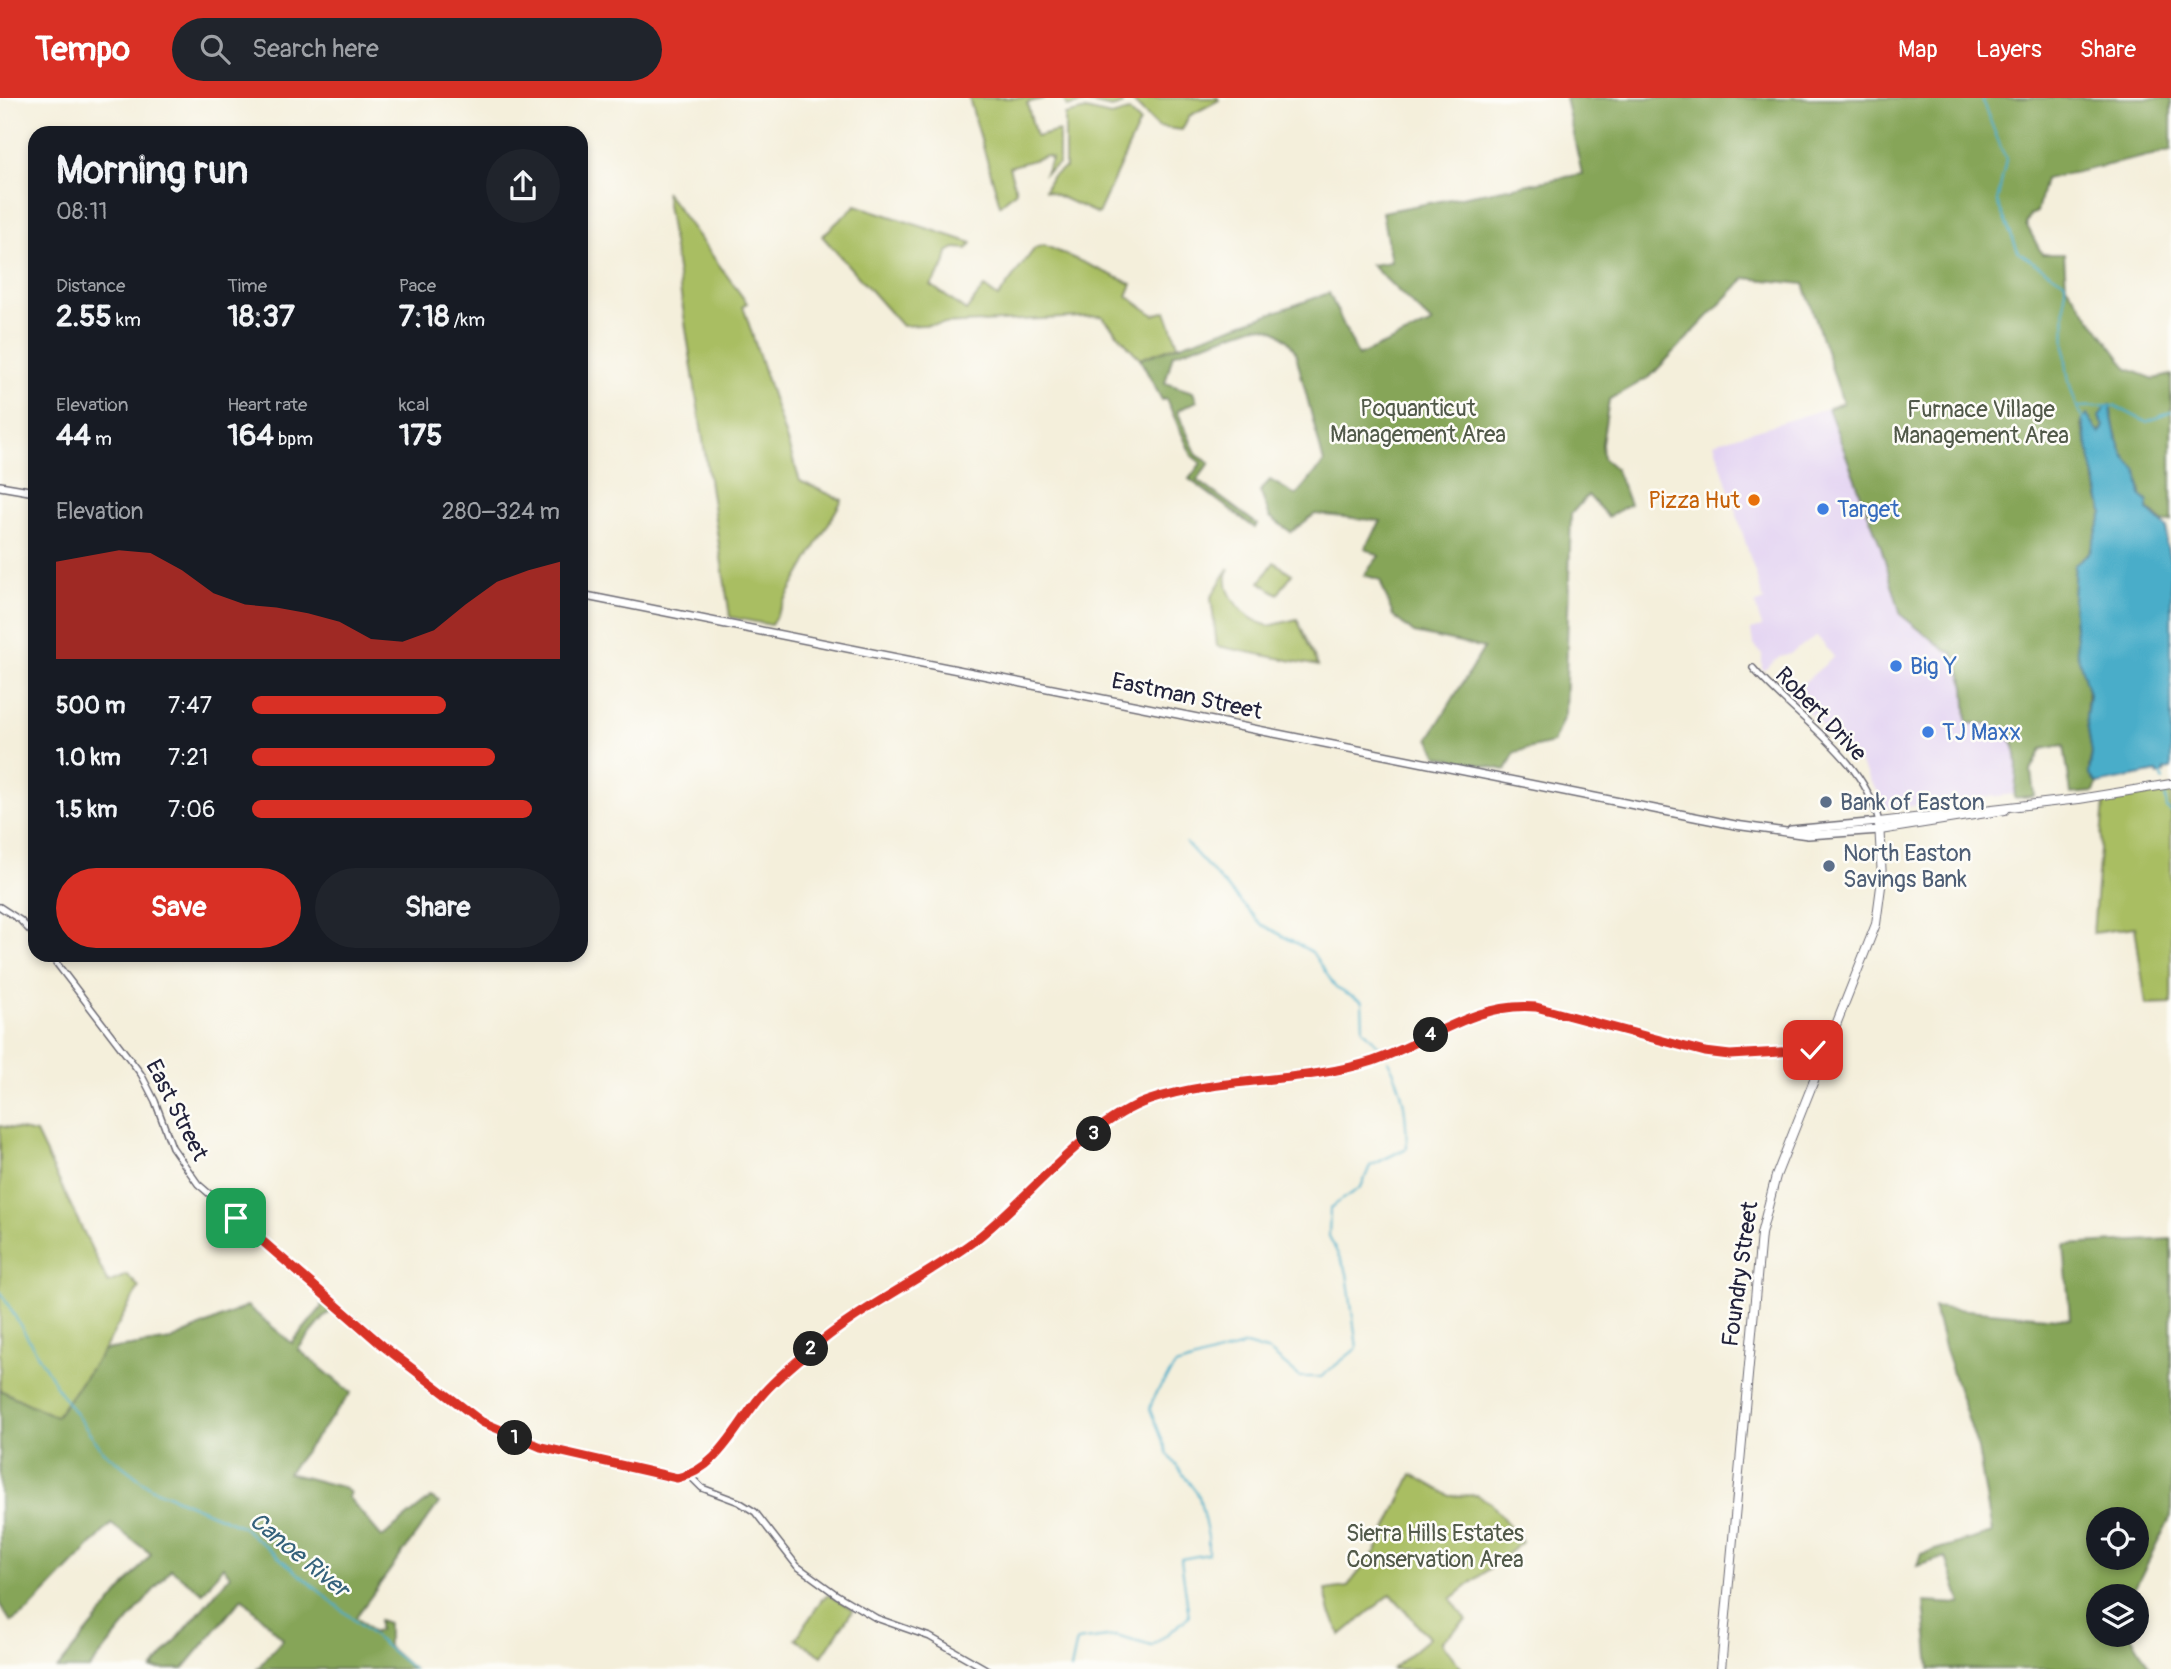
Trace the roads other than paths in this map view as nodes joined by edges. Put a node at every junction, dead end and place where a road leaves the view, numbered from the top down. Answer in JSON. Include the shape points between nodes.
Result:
{"nodes":[{"id":1,"x":0,"y":486,"type":"edge"},
{"id":2,"x":28,"y":491,"type":"edge"},
{"id":3,"x":588,"y":596,"type":"edge"},
{"id":4,"x":1753,"y":668,"type":"dead end"},
{"id":5,"x":2171,"y":784,"type":"edge"},
{"id":6,"x":1879,"y":826,"type":"junction"},
{"id":7,"x":0,"y":907,"type":"edge"},
{"id":8,"x":28,"y":928,"type":"edge"},
{"id":9,"x":56,"y":962,"type":"edge"},
{"id":10,"x":1826,"y":1049,"type":"junction"},
{"id":11,"x":689,"y":1475,"type":"junction"},
{"id":12,"x":986,"y":1669,"type":"edge"},
{"id":13,"x":1721,"y":1669,"type":"edge"}],
"edges":[{"from":1,"to":2,"type":"main road"},
{"from":3,"to":6,"type":"main road","name":"Eastman Street","via":[[1670,812],[1808,835]]},
{"from":4,"to":6,"type":"street","name":"Robert Drive","via":[[1849,766],[1868,791]]},
{"from":5,"to":6,"type":"highway","via":[[1992,814]]},
{"from":6,"to":10,"type":"highway","name":"Foundry Street","via":[[1882,879],[1875,924]]},
{"from":7,"to":8,"type":"street"},
{"from":9,"to":11,"type":"street","name":"East Street","via":[[141,1074],[172,1147],[198,1184],[431,1385],[482,1422],[527,1442],[665,1477]]},
{"from":10,"to":11,"type":"street","via":[[1717,1054],[1536,1007],[1515,1006],[1475,1015],[1363,1063],[1165,1095],[1114,1116],[977,1238],[839,1328],[779,1377],[711,1460]]},
{"from":10,"to":13,"type":"highway","name":"Foundry Street","via":[[1774,1182],[1759,1245]]},
{"from":11,"to":12,"type":"street","via":[[702,1488],[751,1509],[803,1573],[884,1621],[917,1630]]}]}
